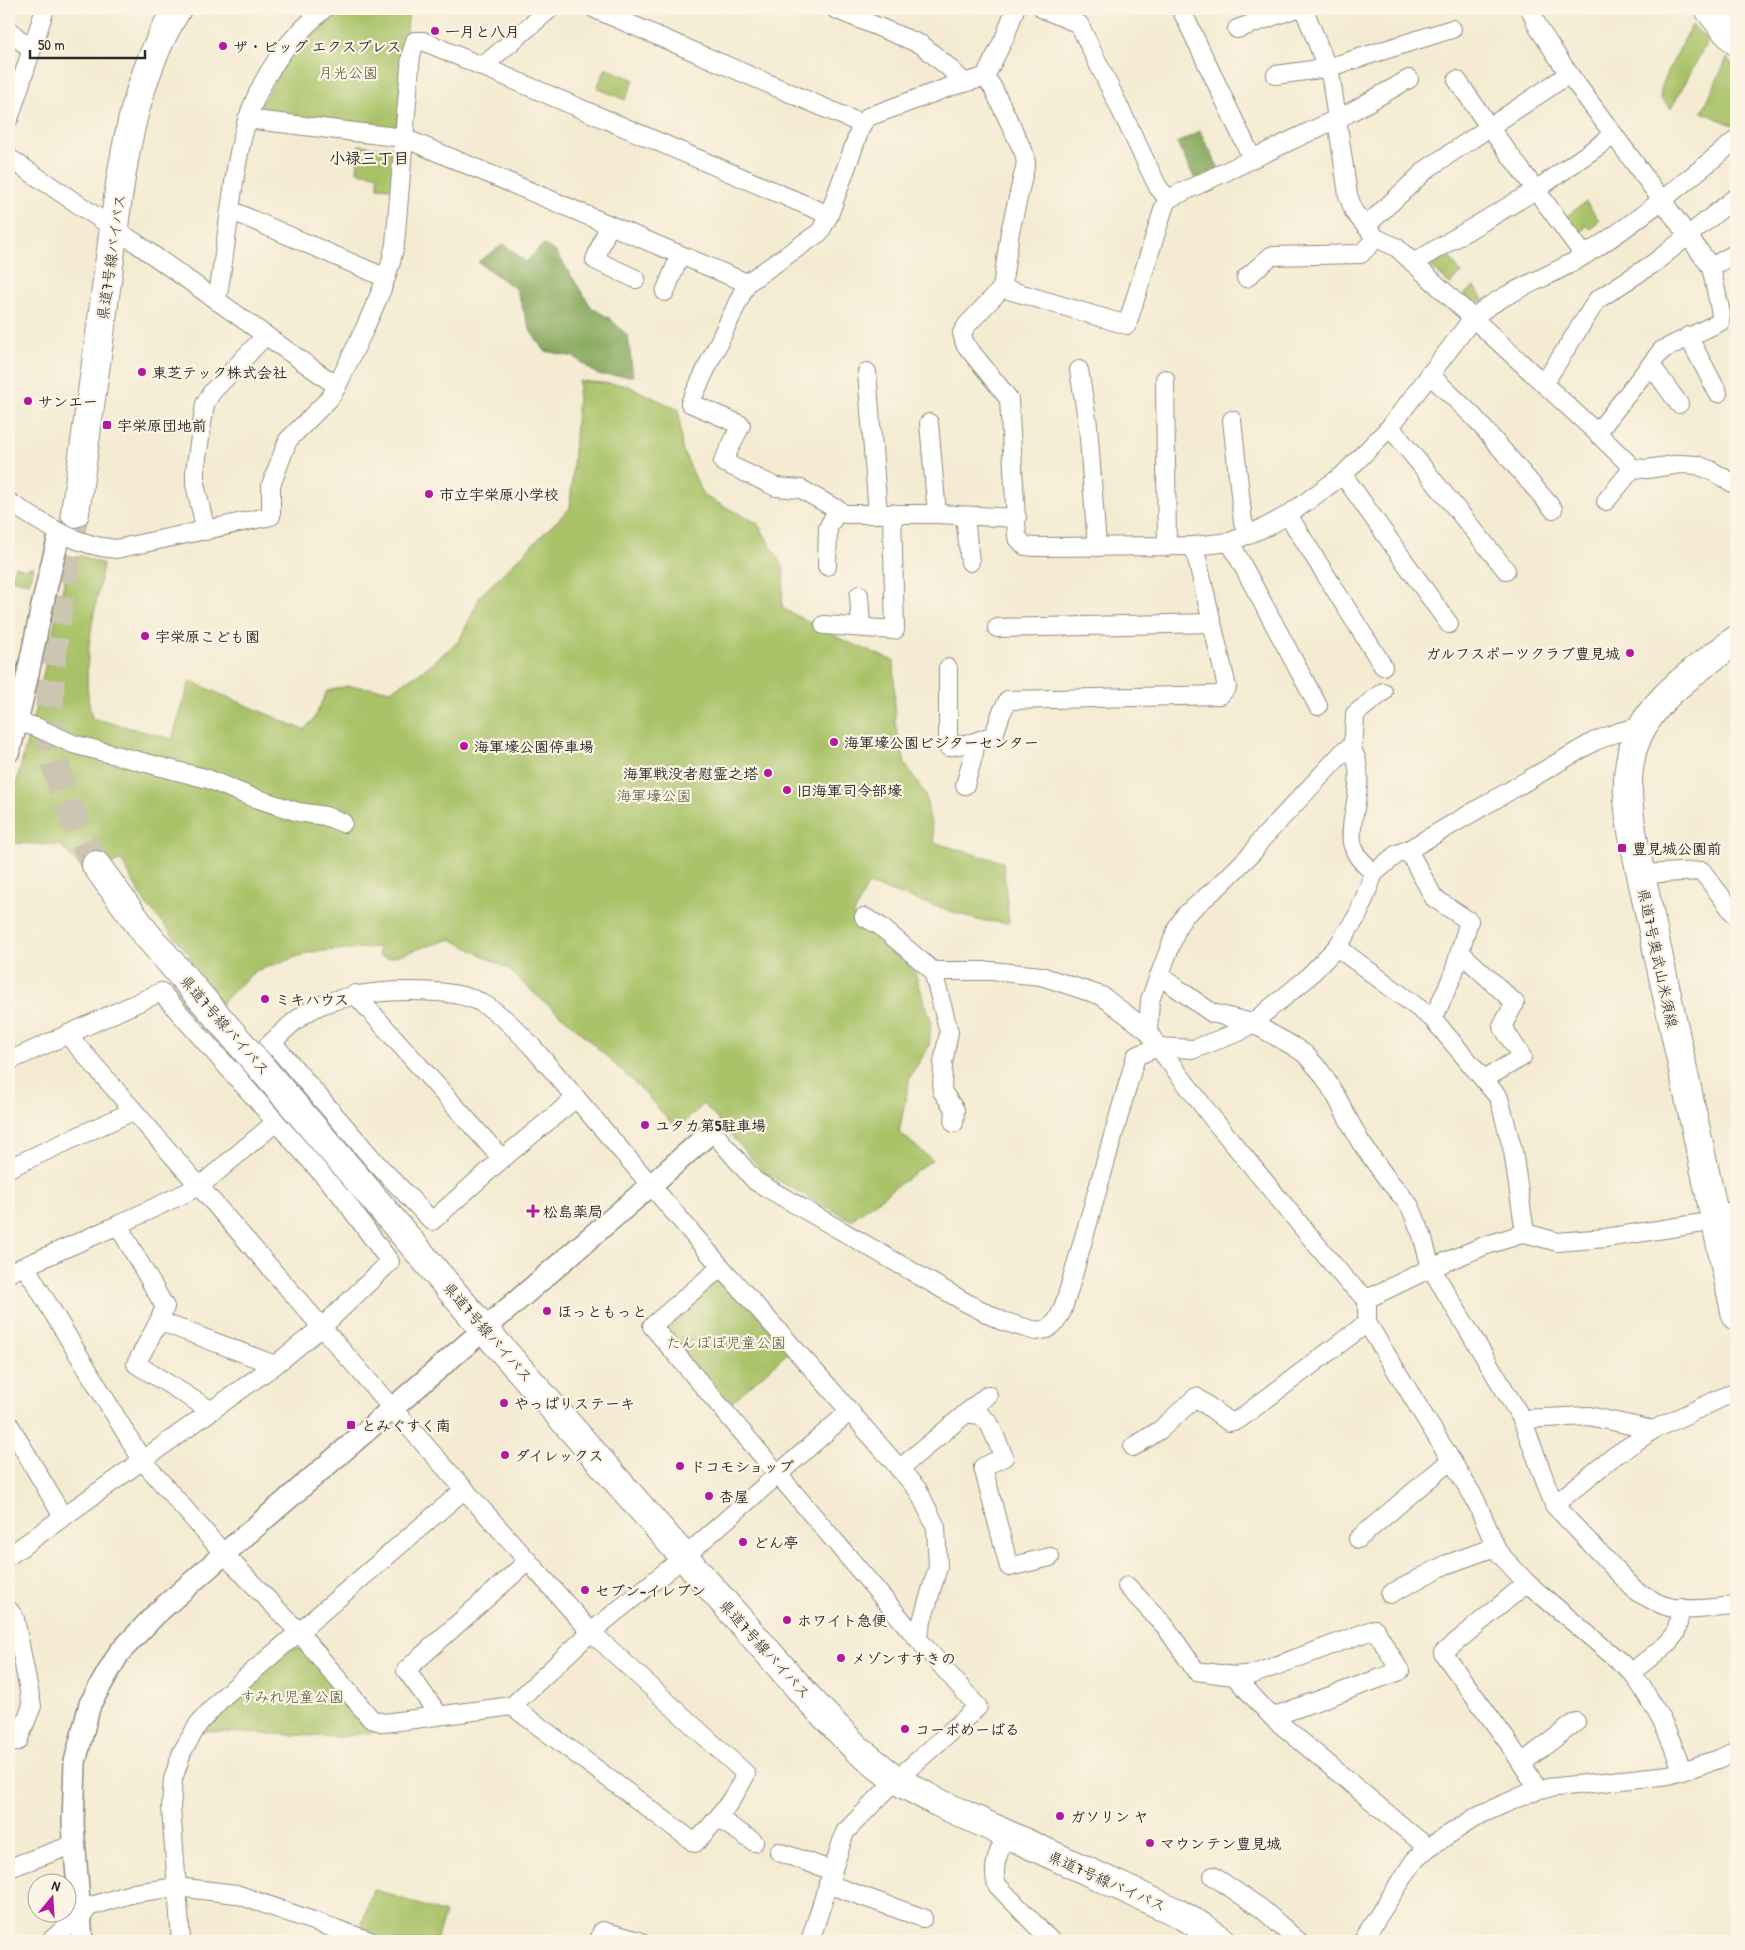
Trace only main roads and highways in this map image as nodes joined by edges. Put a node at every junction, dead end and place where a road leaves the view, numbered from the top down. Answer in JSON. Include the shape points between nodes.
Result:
{"nodes":[{"id":1,"x":177,"y":9,"type":"edge"},
{"id":2,"x":1710,"y":9,"type":"edge"},
{"id":3,"x":1736,"y":41,"type":"edge"},
{"id":4,"x":68,"y":523,"type":"tunnel mouth"},
{"id":5,"x":1736,"y":641,"type":"edge"},
{"id":6,"x":96,"y":865,"type":"tunnel mouth"},
{"id":7,"x":1726,"y":1216,"type":"edge"},
{"id":8,"x":1736,"y":1316,"type":"edge"},
{"id":9,"x":1222,"y":1941,"type":"edge"}],
"edges":[{"from":1,"to":4,"type":"main road","name":"県道7号線バイパス","via":[[144,76],[129,134]]},
{"from":2,"to":3,"type":"main road"},
{"from":5,"to":7,"type":"main road","name":"県道7号奥武山米須線","via":[[1677,686],[1655,709],[1642,726],[1633,747],[1628,779],[1628,810],[1641,874]]},
{"from":6,"to":9,"type":"main road","name":"県道7号線バイパス","bridge":true,"via":[[147,935],[484,1329],[850,1742],[896,1780],[937,1802],[1178,1913]]},
{"from":7,"to":8,"type":"main road","name":"県道7号奥武山米須線"}]}
